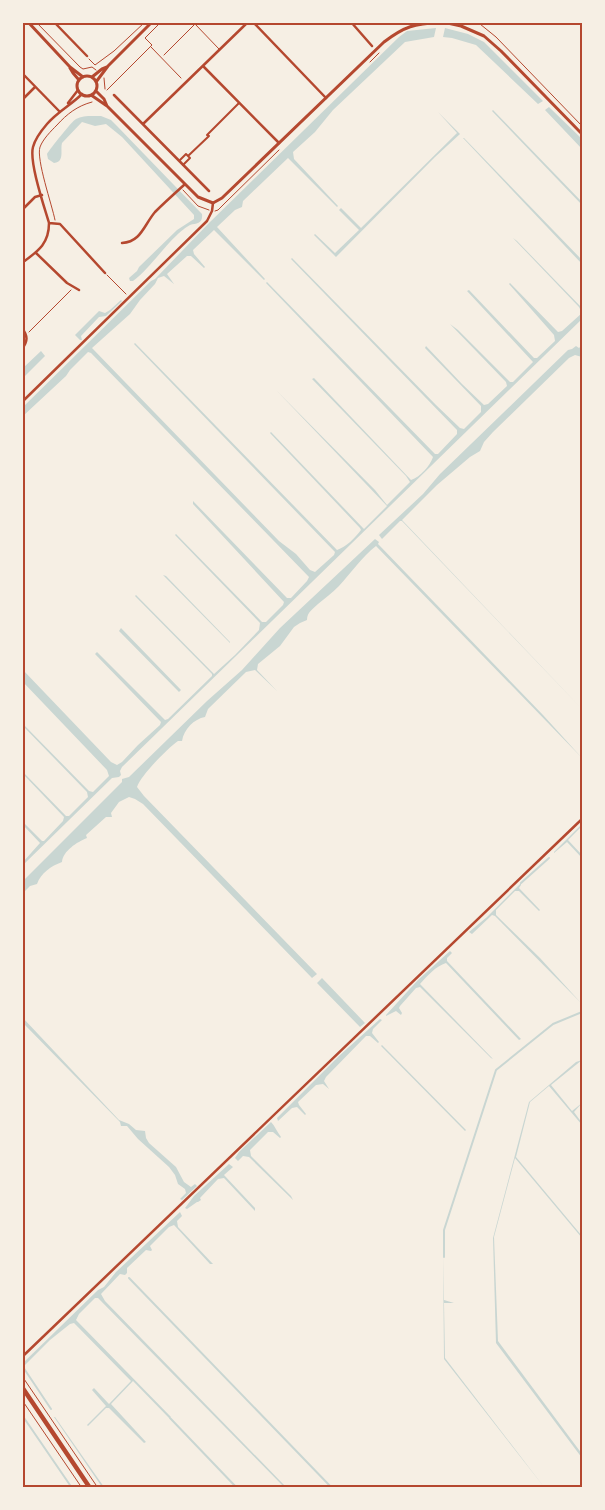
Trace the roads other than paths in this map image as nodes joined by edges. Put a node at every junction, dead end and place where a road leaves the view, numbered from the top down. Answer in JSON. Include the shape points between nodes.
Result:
{"nodes":[{"id":1,"x":28,"y":22,"type":"edge"},
{"id":2,"x":54,"y":22,"type":"edge"},
{"id":3,"x":152,"y":22,"type":"edge"},
{"id":4,"x":248,"y":22,"type":"edge"},
{"id":5,"x":253,"y":22,"type":"edge"},
{"id":6,"x":351,"y":22,"type":"edge"},
{"id":7,"x":360,"y":22,"type":"edge"},
{"id":8,"x":442,"y":22,"type":"edge"},
{"id":9,"x":356,"y":27,"type":"junction"},
{"id":10,"x":372,"y":46,"type":"dead end"},
{"id":11,"x":220,"y":50,"type":"junction"},
{"id":12,"x":164,"y":54,"type":"dead end"},
{"id":13,"x":87,"y":56,"type":"road end"},
{"id":14,"x":108,"y":66,"type":"junction"},
{"id":15,"x":204,"y":66,"type":"junction"},
{"id":16,"x":70,"y":67,"type":"junction"},
{"id":17,"x":22,"y":73,"type":"edge"},
{"id":18,"x":84,"y":76,"type":"junction"},
{"id":19,"x":92,"y":77,"type":"junction"},
{"id":20,"x":182,"y":78,"type":"road end"},
{"id":21,"x":79,"y":80,"type":"junction"},
{"id":22,"x":96,"y":82,"type":"junction"},
{"id":23,"x":186,"y":82,"type":"junction"},
{"id":24,"x":35,"y":87,"type":"junction"},
{"id":25,"x":78,"y":90,"type":"junction"},
{"id":26,"x":96,"y":90,"type":"junction"},
{"id":27,"x":82,"y":94,"type":"junction"},
{"id":28,"x":91,"y":95,"type":"junction"},
{"id":29,"x":114,"y":95,"type":"road end"},
{"id":30,"x":326,"y":98,"type":"junction"},
{"id":31,"x":22,"y":100,"type":"edge"},
{"id":32,"x":239,"y":103,"type":"junction"},
{"id":33,"x":68,"y":104,"type":"junction"},
{"id":34,"x":107,"y":106,"type":"junction"},
{"id":35,"x":60,"y":112,"type":"junction"},
{"id":36,"x":143,"y":124,"type":"junction"},
{"id":37,"x":582,"y":134,"type":"edge"},
{"id":38,"x":281,"y":145,"type":"junction"},
{"id":39,"x":188,"y":156,"type":"junction"},
{"id":40,"x":179,"y":161,"type":"junction"},
{"id":41,"x":183,"y":165,"type":"junction"},
{"id":42,"x":181,"y":188,"type":"junction"},
{"id":43,"x":209,"y":191,"type":"dead end"},
{"id":44,"x":42,"y":195,"type":"junction"},
{"id":45,"x":213,"y":203,"type":"junction"},
{"id":46,"x":22,"y":210,"type":"edge"},
{"id":47,"x":48,"y":223,"type":"junction"},
{"id":48,"x":122,"y":243,"type":"dead end"},
{"id":49,"x":36,"y":253,"type":"junction"},
{"id":50,"x":22,"y":263,"type":"edge"},
{"id":51,"x":105,"y":273,"type":"road end"},
{"id":52,"x":80,"y":290,"type":"dead end"},
{"id":53,"x":22,"y":328,"type":"edge"},
{"id":54,"x":22,"y":349,"type":"edge"},
{"id":55,"x":22,"y":402,"type":"edge"},
{"id":56,"x":582,"y":819,"type":"edge"},
{"id":57,"x":22,"y":1358,"type":"edge"},
{"id":58,"x":22,"y":1387,"type":"edge"},
{"id":59,"x":22,"y":1400,"type":"edge"},
{"id":60,"x":82,"y":1488,"type":"edge"},
{"id":61,"x":90,"y":1488,"type":"edge"}],
"edges":[{"from":1,"to":16,"type":"street"},
{"from":2,"to":13,"type":"street"},
{"from":3,"to":14,"type":"street"},
{"from":4,"to":11,"type":"street"},
{"from":5,"to":30,"type":"street"},
{"from":6,"to":9,"type":"street"},
{"from":7,"to":9,"type":"street"},
{"from":8,"to":30,"type":"street","via":[[421,23],[399,31]]},
{"from":8,"to":37,"type":"street","via":[[484,36]]},
{"from":9,"to":10,"type":"street"},
{"from":11,"to":12,"type":"lane","via":[[195,24]]},
{"from":11,"to":15,"type":"street"},
{"from":14,"to":19,"type":"street"},
{"from":14,"to":22,"type":"street"},
{"from":15,"to":23,"type":"street"},
{"from":15,"to":32,"type":"street"},
{"from":16,"to":18,"type":"street"},
{"from":16,"to":21,"type":"street"},
{"from":17,"to":24,"type":"street"},
{"from":18,"to":19,"type":"street"},
{"from":18,"to":21,"type":"street"},
{"from":19,"to":22,"type":"street"},
{"from":20,"to":23,"type":"street"},
{"from":21,"to":25,"type":"street"},
{"from":22,"to":26,"type":"street"},
{"from":23,"to":36,"type":"street"},
{"from":24,"to":31,"type":"street"},
{"from":24,"to":35,"type":"street"},
{"from":25,"to":27,"type":"street"},
{"from":25,"to":33,"type":"street"},
{"from":26,"to":28,"type":"street"},
{"from":26,"to":34,"type":"street"},
{"from":27,"to":28,"type":"street"},
{"from":27,"to":33,"type":"street"},
{"from":28,"to":34,"type":"street"},
{"from":29,"to":36,"type":"street"},
{"from":30,"to":38,"type":"street"},
{"from":32,"to":38,"type":"street"},
{"from":32,"to":39,"type":"street"},
{"from":33,"to":35,"type":"street"},
{"from":34,"to":42,"type":"street"},
{"from":35,"to":44,"type":"street","via":[[47,123],[33,149]]},
{"from":36,"to":40,"type":"street"},
{"from":38,"to":45,"type":"street"},
{"from":39,"to":40,"type":"street","via":[[186,154]]},
{"from":39,"to":41,"type":"street","via":[[190,158]]},
{"from":40,"to":41,"type":"street"},
{"from":41,"to":43,"type":"street"},
{"from":42,"to":45,"type":"street"},
{"from":42,"to":48,"type":"street","via":[[154,213],[140,236]]},
{"from":44,"to":46,"type":"street","via":[[35,197]]},
{"from":44,"to":47,"type":"street"},
{"from":45,"to":55,"type":"street","via":[[208,221]]},
{"from":47,"to":49,"type":"street","via":[[48,237]]},
{"from":47,"to":51,"type":"street","via":[[60,224]]},
{"from":49,"to":50,"type":"street"},
{"from":49,"to":52,"type":"street","via":[[67,283]]},
{"from":53,"to":54,"type":"street","via":[[27,334]]},
{"from":56,"to":57,"type":"street"},
{"from":58,"to":61,"type":"main road"},
{"from":59,"to":60,"type":"lane"}]}
